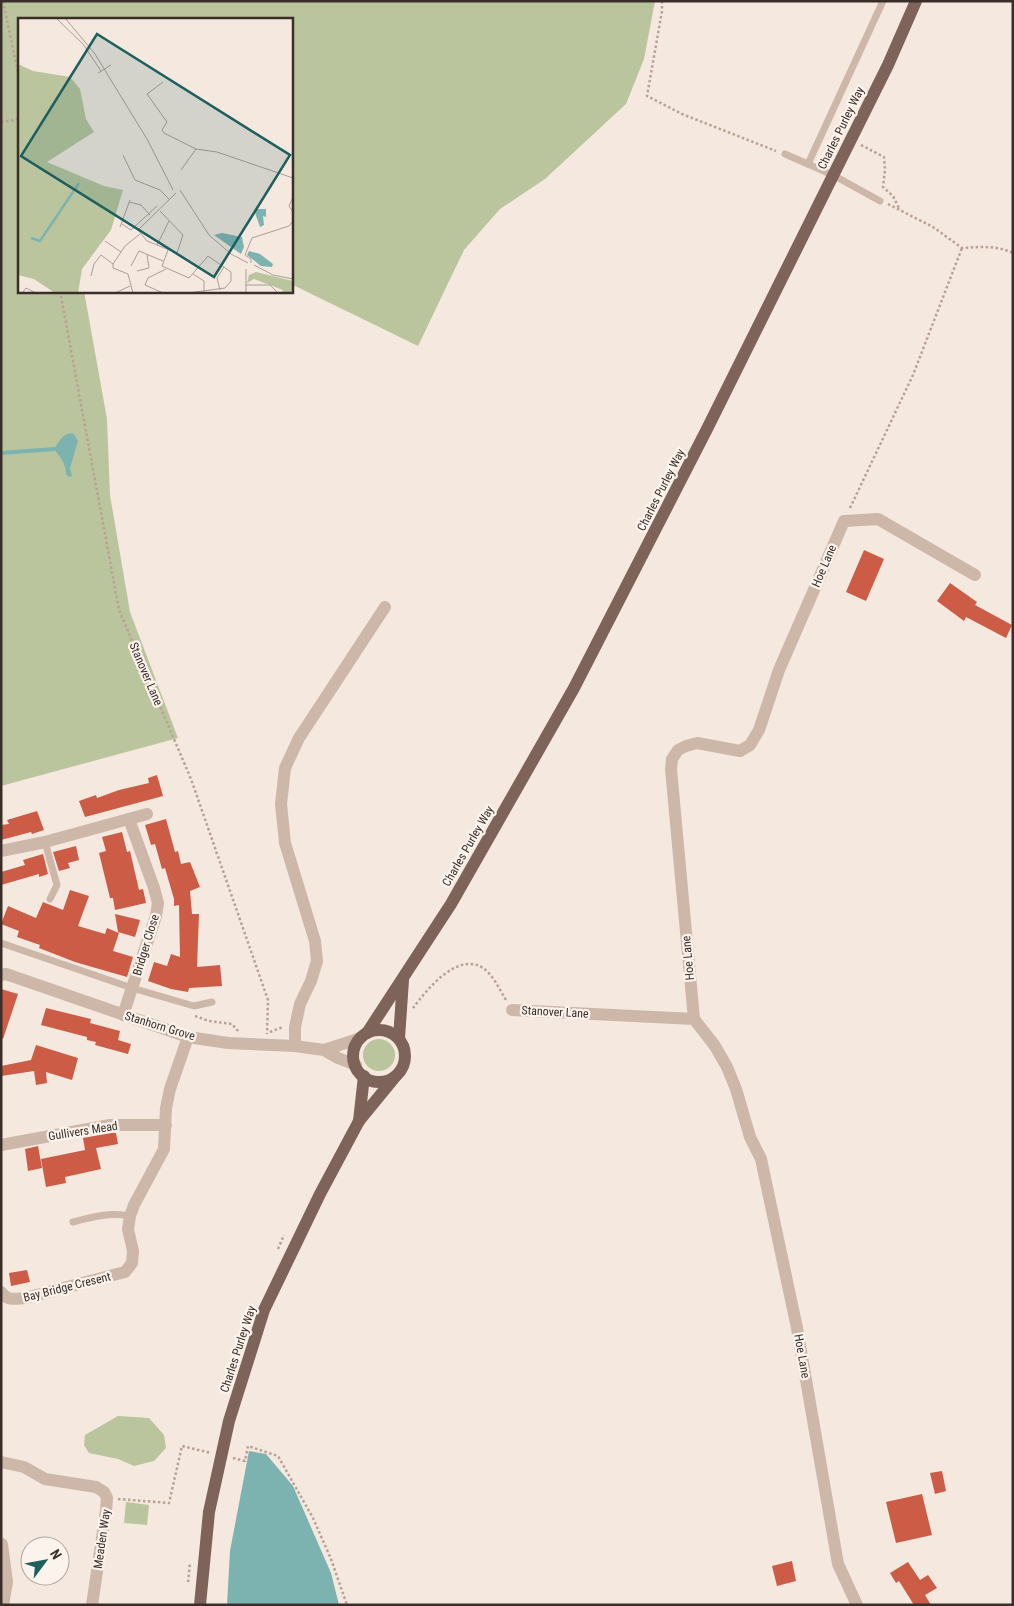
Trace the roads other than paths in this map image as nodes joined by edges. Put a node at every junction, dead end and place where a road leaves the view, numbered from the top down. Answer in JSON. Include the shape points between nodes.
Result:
{"nodes":[{"id":1,"x":883,"y":1,"type":"edge"},
{"id":2,"x":916,"y":1,"type":"edge"},
{"id":3,"x":785,"y":154,"type":"road end"},
{"id":4,"x":808,"y":164,"type":"junction"},
{"id":5,"x":833,"y":175,"type":"junction"},
{"id":6,"x":880,"y":201,"type":"road end"},
{"id":7,"x":975,"y":575,"type":"dead end"},
{"id":8,"x":385,"y":607,"type":"dead end"},
{"id":9,"x":147,"y":814,"type":"dead end"},
{"id":10,"x":129,"y":819,"type":"junction"},
{"id":11,"x":45,"y":842,"type":"junction"},
{"id":12,"x":1,"y":851,"type":"edge"},
{"id":13,"x":50,"y":899,"type":"dead end"},
{"id":14,"x":1,"y":943,"type":"edge"},
{"id":15,"x":1,"y":975,"type":"edge"},
{"id":16,"x":403,"y":977,"type":"junction"},
{"id":17,"x":132,"y":988,"type":"junction"},
{"id":18,"x":212,"y":1002,"type":"dead end"},
{"id":19,"x":512,"y":1010,"type":"road end"},
{"id":20,"x":123,"y":1015,"type":"junction"},
{"id":21,"x":694,"y":1019,"type":"junction"},
{"id":22,"x":364,"y":1035,"type":"junction"},
{"id":23,"x":188,"y":1036,"type":"junction"},
{"id":24,"x":399,"y":1038,"type":"junction"},
{"id":25,"x":294,"y":1046,"type":"junction"},
{"id":26,"x":324,"y":1050,"type":"junction"},
{"id":27,"x":356,"y":1065,"type":"junction"},
{"id":28,"x":364,"y":1076,"type":"junction"},
{"id":29,"x":395,"y":1077,"type":"junction"},
{"id":30,"x":359,"y":1121,"type":"junction"},
{"id":31,"x":166,"y":1125,"type":"junction"},
{"id":32,"x":1,"y":1145,"type":"edge"},
{"id":33,"x":130,"y":1216,"type":"junction"},
{"id":34,"x":73,"y":1222,"type":"dead end"},
{"id":35,"x":1,"y":1292,"type":"edge"},
{"id":36,"x":1,"y":1462,"type":"edge"},
{"id":37,"x":2,"y":1544,"type":"edge"},
{"id":38,"x":3,"y":1605,"type":"edge"},
{"id":39,"x":92,"y":1605,"type":"edge"},
{"id":40,"x":200,"y":1605,"type":"edge"},
{"id":41,"x":857,"y":1605,"type":"edge"}],
"edges":[{"from":1,"to":4,"type":"lane"},
{"from":2,"to":5,"type":"main road","name":"Charles Purley Way"},
{"from":3,"to":4,"type":"lane"},
{"from":4,"to":5,"type":"lane"},
{"from":5,"to":6,"type":"lane"},
{"from":5,"to":16,"type":"main road","name":"Charles Purley Way","via":[[574,688],[451,904]]},
{"from":7,"to":21,"type":"street","name":"Hoe Lane","via":[[878,519],[844,521],[750,745],[740,751],[697,743],[678,750],[672,759]]},
{"from":8,"to":25,"type":"street","via":[[299,738],[285,768],[281,804],[285,843],[315,941],[317,961],[300,1004]]},
{"from":9,"to":10,"type":"street"},
{"from":10,"to":11,"type":"street"},
{"from":10,"to":17,"type":"street","name":"Bridger Close","via":[[158,903]]},
{"from":11,"to":12,"type":"street"},
{"from":11,"to":13,"type":"lane","via":[[57,885]]},
{"from":14,"to":17,"type":"lane"},
{"from":15,"to":20,"type":"street","name":"Stanhorn Grove","via":[[6,974]]},
{"from":16,"to":22,"type":"main road","name":"Charles Purley Way"},
{"from":16,"to":24,"type":"main road","name":"Charles Purley Way"},
{"from":17,"to":18,"type":"lane","via":[[194,1006]]},
{"from":17,"to":20,"type":"street","name":"Bridger Close"},
{"from":19,"to":21,"type":"street","name":"Stanover Lane"},
{"from":20,"to":23,"type":"street","name":"Stanhorn Grove"},
{"from":21,"to":41,"type":"street","name":"Hoe Lane","via":[[727,1067],[750,1137],[761,1158],[797,1328],[838,1564]]},
{"from":22,"to":24,"type":"main road","via":[[384,1030]]},
{"from":22,"to":26,"type":"street","name":"Stanhorn Grove"},
{"from":22,"to":27,"type":"main road","via":[[354,1051]]},
{"from":23,"to":25,"type":"street","name":"Stanhorn Grove","via":[[228,1043]]},
{"from":23,"to":31,"type":"street","name":"Bay Bridge Cresent","via":[[170,1089]]},
{"from":24,"to":29,"type":"main road","via":[[406,1054],[405,1063]]},
{"from":25,"to":26,"type":"street","name":"Stanhorn Grove"},
{"from":26,"to":27,"type":"street","name":"Stanhorn Grove"},
{"from":27,"to":28,"type":"main road"},
{"from":28,"to":29,"type":"main road","via":[[379,1082]]},
{"from":28,"to":30,"type":"main road","name":"Charles Purley Way"},
{"from":29,"to":30,"type":"main road","name":"Charles Purley Way"},
{"from":30,"to":40,"type":"main road","name":"Charles Purley Way","via":[[264,1310],[221,1455],[209,1512]]},
{"from":31,"to":32,"type":"street","name":"Gullivers Mead","via":[[110,1125]]},
{"from":31,"to":33,"type":"street","name":"Bay Bridge Cresent","via":[[164,1149]]},
{"from":33,"to":34,"type":"lane","via":[[104,1214]]},
{"from":33,"to":35,"type":"street","name":"Bay Bridge Cresent","via":[[128,1230],[132,1263],[125,1272],[25,1298],[12,1300]]},
{"from":36,"to":39,"type":"street","name":"Meaden Way","via":[[24,1467],[45,1478],[96,1487],[104,1492],[107,1498]]},
{"from":37,"to":38,"type":"street","via":[[7,1582]]}]}
